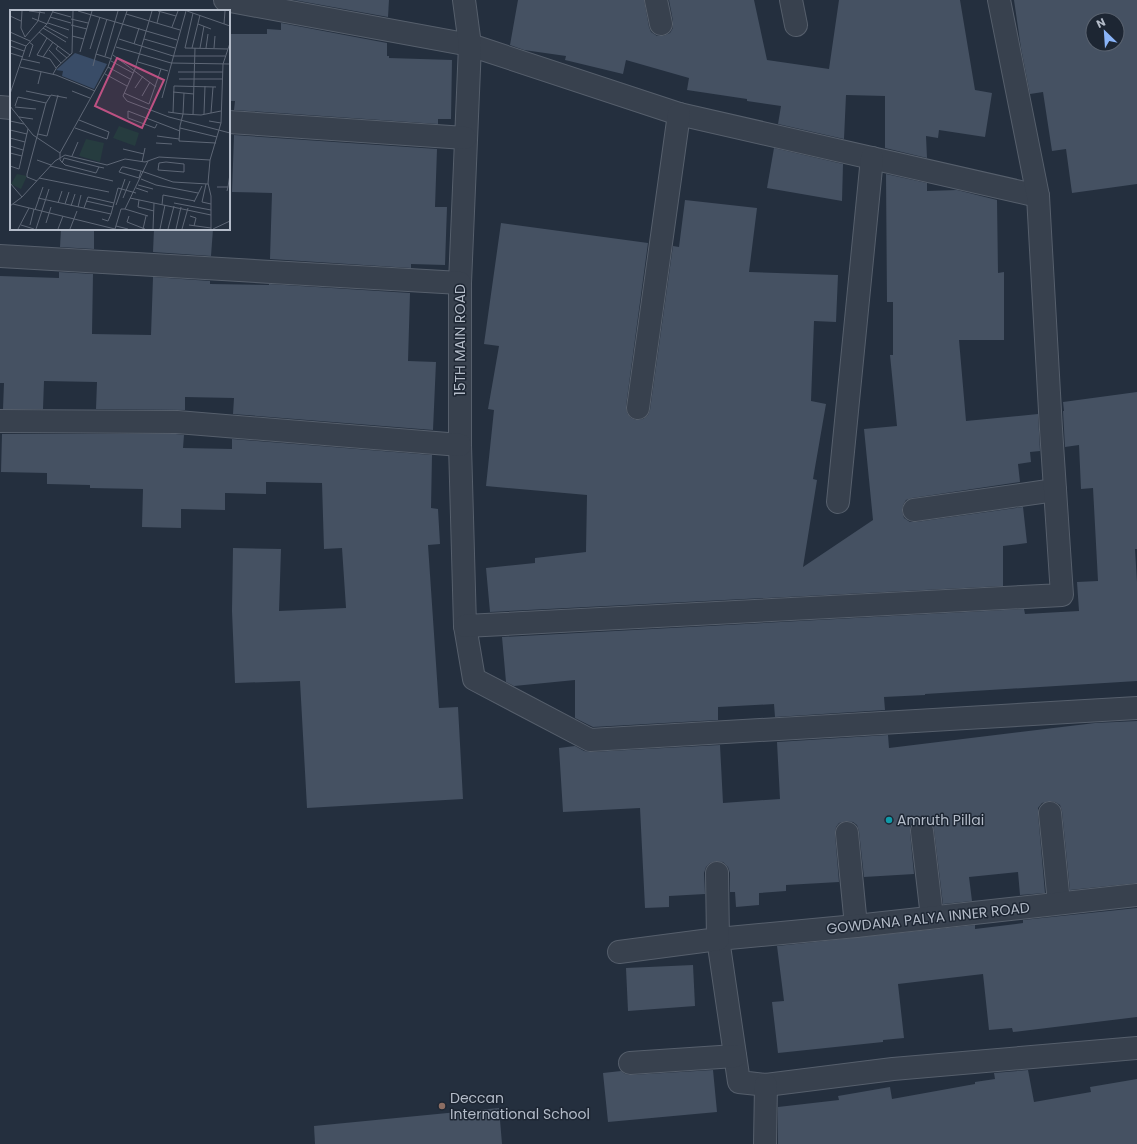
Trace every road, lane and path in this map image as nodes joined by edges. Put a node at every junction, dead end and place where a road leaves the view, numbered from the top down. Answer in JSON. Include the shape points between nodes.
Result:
{"nodes":[{"id":1,"x":225,"y":0,"type":"edge"},
{"id":2,"x":464,"y":0,"type":"edge"},
{"id":3,"x":656,"y":0,"type":"edge"},
{"id":4,"x":791,"y":0,"type":"edge"},
{"id":5,"x":999,"y":0,"type":"edge"},
{"id":6,"x":661,"y":24,"type":"dead end"},
{"id":7,"x":796,"y":25,"type":"dead end"},
{"id":8,"x":470,"y":45,"type":"junction"},
{"id":9,"x":0,"y":107,"type":"edge"},
{"id":10,"x":10,"y":108,"type":"edge"},
{"id":11,"x":679,"y":114,"type":"junction"},
{"id":12,"x":230,"y":122,"type":"edge"},
{"id":13,"x":465,"y":138,"type":"junction"},
{"id":14,"x":872,"y":158,"type":"junction"},
{"id":15,"x":1038,"y":196,"type":"junction"},
{"id":16,"x":0,"y":256,"type":"edge"},
{"id":17,"x":460,"y":283,"type":"junction"},
{"id":18,"x":638,"y":408,"type":"dead end"},
{"id":19,"x":0,"y":421,"type":"edge"},
{"id":20,"x":460,"y":445,"type":"junction"},
{"id":21,"x":1055,"y":490,"type":"junction"},
{"id":22,"x":838,"y":502,"type":"dead end"},
{"id":23,"x":914,"y":510,"type":"dead end"},
{"id":24,"x":465,"y":626,"type":"junction"},
{"id":25,"x":1137,"y":708,"type":"edge"},
{"id":26,"x":1050,"y":813,"type":"dead end"},
{"id":27,"x":922,"y":831,"type":"dead end"},
{"id":28,"x":847,"y":833,"type":"dead end"},
{"id":29,"x":717,"y":873,"type":"dead end"},
{"id":30,"x":1137,"y":895,"type":"edge"},
{"id":31,"x":1059,"y":903,"type":"junction"},
{"id":32,"x":932,"y":917,"type":"junction"},
{"id":33,"x":856,"y":926,"type":"junction"},
{"id":34,"x":718,"y":939,"type":"junction"},
{"id":35,"x":619,"y":952,"type":"dead end"},
{"id":36,"x":1137,"y":1048,"type":"edge"},
{"id":37,"x":735,"y":1056,"type":"junction"},
{"id":38,"x":630,"y":1063,"type":"dead end"},
{"id":39,"x":766,"y":1085,"type":"junction"},
{"id":40,"x":765,"y":1144,"type":"edge"}],
"edges":[{"from":1,"to":8,"type":"street"},
{"from":2,"to":8,"type":"street","name":"15TH MAIN ROAD"},
{"from":3,"to":6,"type":"street"},
{"from":4,"to":7,"type":"street"},
{"from":5,"to":15,"type":"street"},
{"from":8,"to":11,"type":"street"},
{"from":8,"to":13,"type":"street","name":"15TH MAIN ROAD"},
{"from":9,"to":10,"type":"street"},
{"from":11,"to":14,"type":"street"},
{"from":11,"to":18,"type":"street"},
{"from":12,"to":13,"type":"street"},
{"from":13,"to":17,"type":"street","name":"15TH MAIN ROAD"},
{"from":14,"to":15,"type":"street"},
{"from":14,"to":22,"type":"street"},
{"from":15,"to":21,"type":"street"},
{"from":16,"to":17,"type":"street"},
{"from":17,"to":20,"type":"street","name":"15TH MAIN ROAD"},
{"from":19,"to":20,"type":"street","via":[[177,422]]},
{"from":20,"to":24,"type":"street","name":"15TH MAIN ROAD"},
{"from":21,"to":23,"type":"street"},
{"from":21,"to":24,"type":"street","via":[[1062,595]]},
{"from":24,"to":25,"type":"street","name":"15TH MAIN ROAD","via":[[474,679],[590,740]]},
{"from":26,"to":31,"type":"street"},
{"from":27,"to":32,"type":"street"},
{"from":28,"to":33,"type":"street"},
{"from":29,"to":34,"type":"street"},
{"from":30,"to":31,"type":"street","name":"GOWDANA PALYA INNER ROAD"},
{"from":31,"to":32,"type":"street","name":"GOWDANA PALYA INNER ROAD"},
{"from":32,"to":33,"type":"street","name":"GOWDANA PALYA INNER ROAD"},
{"from":33,"to":34,"type":"street","name":"GOWDANA PALYA INNER ROAD"},
{"from":34,"to":35,"type":"street","name":"GOWDANA PALYA INNER ROAD"},
{"from":34,"to":37,"type":"street"},
{"from":36,"to":39,"type":"street","via":[[893,1069]]},
{"from":37,"to":38,"type":"street"},
{"from":37,"to":39,"type":"street","via":[[739,1082]]},
{"from":39,"to":40,"type":"street"}]}
